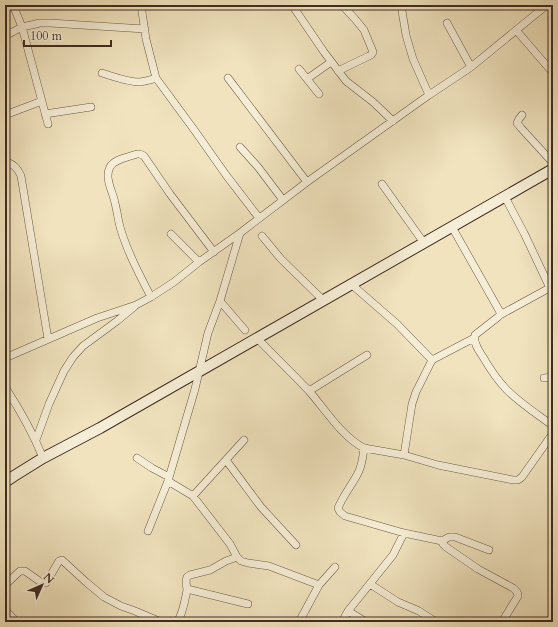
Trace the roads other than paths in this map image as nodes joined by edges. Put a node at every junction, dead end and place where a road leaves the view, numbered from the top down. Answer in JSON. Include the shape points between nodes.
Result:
{"nodes":[{"id":1,"x":14,"y":5,"type":"edge"},
{"id":2,"x":141,"y":5,"type":"edge"},
{"id":3,"x":292,"y":5,"type":"edge"},
{"id":4,"x":342,"y":5,"type":"edge"},
{"id":5,"x":401,"y":5,"type":"edge"},
{"id":6,"x":547,"y":5,"type":"edge"},
{"id":7,"x":447,"y":23,"type":"dead end"},
{"id":8,"x":22,"y":27,"type":"junction"},
{"id":9,"x":145,"y":29,"type":"junction"},
{"id":10,"x":516,"y":30,"type":"junction"},
{"id":11,"x":5,"y":36,"type":"edge"},
{"id":12,"x":331,"y":62,"type":"junction"},
{"id":13,"x":471,"y":67,"type":"junction"},
{"id":14,"x":299,"y":69,"type":"dead end"},
{"id":15,"x":338,"y":71,"type":"junction"},
{"id":16,"x":102,"y":73,"type":"dead end"},
{"id":17,"x":553,"y":74,"type":"edge"},
{"id":18,"x":156,"y":78,"type":"junction"},
{"id":19,"x":228,"y":78,"type":"dead end"},
{"id":20,"x":307,"y":80,"type":"junction"},
{"id":21,"x":319,"y":94,"type":"dead end"},
{"id":22,"x":429,"y":95,"type":"junction"},
{"id":23,"x":42,"y":101,"type":"junction"},
{"id":24,"x":91,"y":107,"type":"dead end"},
{"id":25,"x":45,"y":114,"type":"junction"},
{"id":26,"x":5,"y":115,"type":"edge"},
{"id":27,"x":522,"y":115,"type":"dead end"},
{"id":28,"x":393,"y":121,"type":"junction"},
{"id":29,"x":48,"y":124,"type":"dead end"},
{"id":30,"x":240,"y":147,"type":"dead end"},
{"id":31,"x":5,"y":161,"type":"edge"},
{"id":32,"x":553,"y":163,"type":"edge"},
{"id":33,"x":553,"y":169,"type":"edge"},
{"id":34,"x":307,"y":182,"type":"junction"},
{"id":35,"x":382,"y":184,"type":"dead end"},
{"id":36,"x":504,"y":197,"type":"junction"},
{"id":37,"x":283,"y":200,"type":"junction"},
{"id":38,"x":258,"y":218,"type":"junction"},
{"id":39,"x":452,"y":227,"type":"junction"},
{"id":40,"x":240,"y":233,"type":"junction"},
{"id":41,"x":171,"y":234,"type":"dead end"},
{"id":42,"x":262,"y":236,"type":"dead end"},
{"id":43,"x":424,"y":242,"type":"junction"},
{"id":44,"x":214,"y":252,"type":"junction"},
{"id":45,"x":199,"y":262,"type":"junction"},
{"id":46,"x":351,"y":284,"type":"junction"},
{"id":47,"x":551,"y":287,"type":"edge"},
{"id":48,"x":151,"y":297,"type":"junction"},
{"id":49,"x":324,"y":300,"type":"junction"},
{"id":50,"x":220,"y":301,"type":"junction"},
{"id":51,"x":136,"y":305,"type":"junction"},
{"id":52,"x":500,"y":315,"type":"junction"},
{"id":53,"x":245,"y":330,"type":"dead end"},
{"id":54,"x":257,"y":338,"type":"junction"},
{"id":55,"x":474,"y":338,"type":"junction"},
{"id":56,"x":48,"y":339,"type":"junction"},
{"id":57,"x":367,"y":355,"type":"dead end"},
{"id":58,"x":5,"y":358,"type":"edge"},
{"id":59,"x":432,"y":360,"type":"junction"},
{"id":60,"x":200,"y":371,"type":"junction"},
{"id":61,"x":553,"y":377,"type":"edge"},
{"id":62,"x":544,"y":378,"type":"dead end"},
{"id":63,"x":5,"y":387,"type":"edge"},
{"id":64,"x":309,"y":391,"type":"junction"},
{"id":65,"x":553,"y":426,"type":"edge"},
{"id":66,"x":553,"y":433,"type":"edge"},
{"id":67,"x":36,"y":440,"type":"junction"},
{"id":68,"x":244,"y":440,"type":"dead end"},
{"id":69,"x":364,"y":448,"type":"junction"},
{"id":70,"x":404,"y":455,"type":"junction"},
{"id":71,"x":43,"y":458,"type":"junction"},
{"id":72,"x":136,"y":458,"type":"dead end"},
{"id":73,"x":226,"y":460,"type":"junction"},
{"id":74,"x":168,"y":479,"type":"junction"},
{"id":75,"x":5,"y":482,"type":"edge"},
{"id":76,"x":193,"y":496,"type":"junction"},
{"id":77,"x":148,"y":531,"type":"dead end"},
{"id":78,"x":404,"y":533,"type":"junction"},
{"id":79,"x":442,"y":541,"type":"junction"},
{"id":80,"x":296,"y":545,"type":"dead end"},
{"id":81,"x":489,"y":550,"type":"dead end"},
{"id":82,"x":237,"y":557,"type":"junction"},
{"id":83,"x":335,"y":567,"type":"dead end"},
{"id":84,"x":370,"y":584,"type":"junction"},
{"id":85,"x":5,"y":585,"type":"edge"},
{"id":86,"x":319,"y":585,"type":"junction"},
{"id":87,"x":187,"y":589,"type":"junction"},
{"id":88,"x":248,"y":604,"type":"dead end"},
{"id":89,"x":5,"y":610,"type":"edge"},
{"id":90,"x":348,"y":611,"type":"junction"},
{"id":91,"x":17,"y":622,"type":"edge"},
{"id":92,"x":161,"y":622,"type":"edge"},
{"id":93,"x":176,"y":622,"type":"edge"},
{"id":94,"x":299,"y":622,"type":"edge"},
{"id":95,"x":342,"y":622,"type":"edge"},
{"id":96,"x":366,"y":622,"type":"edge"},
{"id":97,"x":436,"y":622,"type":"edge"},
{"id":98,"x":502,"y":622,"type":"edge"}],
"edges":[{"from":1,"to":8,"type":"street"},
{"from":2,"to":9,"type":"street"},
{"from":3,"to":12,"type":"street"},
{"from":4,"to":15,"type":"street","via":[[364,30],[373,52]]},
{"from":5,"to":22,"type":"street","via":[[413,59]]},
{"from":6,"to":10,"type":"street"},
{"from":7,"to":13,"type":"street"},
{"from":8,"to":9,"type":"street","via":[[50,23]]},
{"from":8,"to":11,"type":"street"},
{"from":8,"to":23,"type":"street"},
{"from":9,"to":18,"type":"street"},
{"from":10,"to":13,"type":"street"},
{"from":10,"to":17,"type":"street"},
{"from":12,"to":15,"type":"street"},
{"from":12,"to":20,"type":"street"},
{"from":13,"to":22,"type":"street"},
{"from":14,"to":20,"type":"street"},
{"from":15,"to":28,"type":"street","via":[[346,81]]},
{"from":16,"to":18,"type":"street","via":[[129,81],[141,82]]},
{"from":18,"to":38,"type":"street"},
{"from":19,"to":34,"type":"street"},
{"from":20,"to":21,"type":"street"},
{"from":22,"to":28,"type":"street"},
{"from":23,"to":25,"type":"street"},
{"from":23,"to":26,"type":"street"},
{"from":24,"to":25,"type":"street"},
{"from":25,"to":29,"type":"street"},
{"from":27,"to":32,"type":"street","via":[[517,123],[520,128]]},
{"from":28,"to":34,"type":"street"},
{"from":30,"to":37,"type":"street"},
{"from":31,"to":56,"type":"street","via":[[17,168],[21,176]]},
{"from":33,"to":36,"type":"main road"},
{"from":34,"to":37,"type":"street"},
{"from":35,"to":43,"type":"street"},
{"from":36,"to":39,"type":"main road"},
{"from":36,"to":47,"type":"street"},
{"from":37,"to":38,"type":"street"},
{"from":38,"to":40,"type":"street"},
{"from":39,"to":43,"type":"main road"},
{"from":39,"to":52,"type":"street"},
{"from":40,"to":44,"type":"street"},
{"from":40,"to":50,"type":"street"},
{"from":41,"to":45,"type":"street"},
{"from":42,"to":49,"type":"street","via":[[280,259]]},
{"from":43,"to":46,"type":"main road"},
{"from":44,"to":45,"type":"street"},
{"from":44,"to":48,"type":"street","via":[[144,156],[137,154],[110,166],[108,181],[120,227],[135,266]]},
{"from":45,"to":48,"type":"street"},
{"from":46,"to":49,"type":"main road"},
{"from":46,"to":59,"type":"street"},
{"from":47,"to":52,"type":"street"},
{"from":48,"to":51,"type":"street"},
{"from":49,"to":54,"type":"main road"},
{"from":50,"to":53,"type":"street"},
{"from":50,"to":60,"type":"street","via":[[208,333]]},
{"from":51,"to":56,"type":"street"},
{"from":51,"to":67,"type":"street","via":[[83,346],[73,357],[49,404]]},
{"from":52,"to":55,"type":"street"},
{"from":54,"to":60,"type":"main road"},
{"from":54,"to":64,"type":"street"},
{"from":55,"to":59,"type":"street"},
{"from":55,"to":65,"type":"street","via":[[495,376],[507,390]]},
{"from":56,"to":58,"type":"street"},
{"from":57,"to":64,"type":"street"},
{"from":59,"to":70,"type":"street","via":[[412,404]]},
{"from":60,"to":71,"type":"main road"},
{"from":60,"to":74,"type":"street"},
{"from":61,"to":62,"type":"street"},
{"from":63,"to":67,"type":"street"},
{"from":64,"to":69,"type":"street","via":[[341,429]]},
{"from":66,"to":70,"type":"street","via":[[518,480],[438,465]]},
{"from":67,"to":71,"type":"street"},
{"from":68,"to":73,"type":"street"},
{"from":69,"to":70,"type":"street"},
{"from":69,"to":78,"type":"street","via":[[358,474],[338,508],[345,516]]},
{"from":71,"to":75,"type":"main road"},
{"from":72,"to":74,"type":"street"},
{"from":73,"to":76,"type":"street"},
{"from":73,"to":80,"type":"street","via":[[261,507]]},
{"from":74,"to":76,"type":"street"},
{"from":74,"to":77,"type":"street"},
{"from":76,"to":82,"type":"street"},
{"from":78,"to":79,"type":"street"},
{"from":78,"to":84,"type":"street","via":[[393,555]]},
{"from":79,"to":81,"type":"street","via":[[455,537]]},
{"from":79,"to":98,"type":"street","via":[[446,548],[516,590],[518,596]]},
{"from":82,"to":86,"type":"street","via":[[241,561],[269,566]]},
{"from":82,"to":87,"type":"street","via":[[210,570],[190,575],[186,579]]},
{"from":83,"to":86,"type":"street"},
{"from":84,"to":90,"type":"street"},
{"from":84,"to":97,"type":"street"},
{"from":85,"to":92,"type":"street","via":[[23,570],[44,584],[62,560],[104,596],[121,606]]},
{"from":86,"to":94,"type":"street"},
{"from":87,"to":88,"type":"street"},
{"from":87,"to":93,"type":"street","via":[[182,612]]},
{"from":89,"to":91,"type":"street"},
{"from":90,"to":95,"type":"street"},
{"from":90,"to":96,"type":"street"}]}
